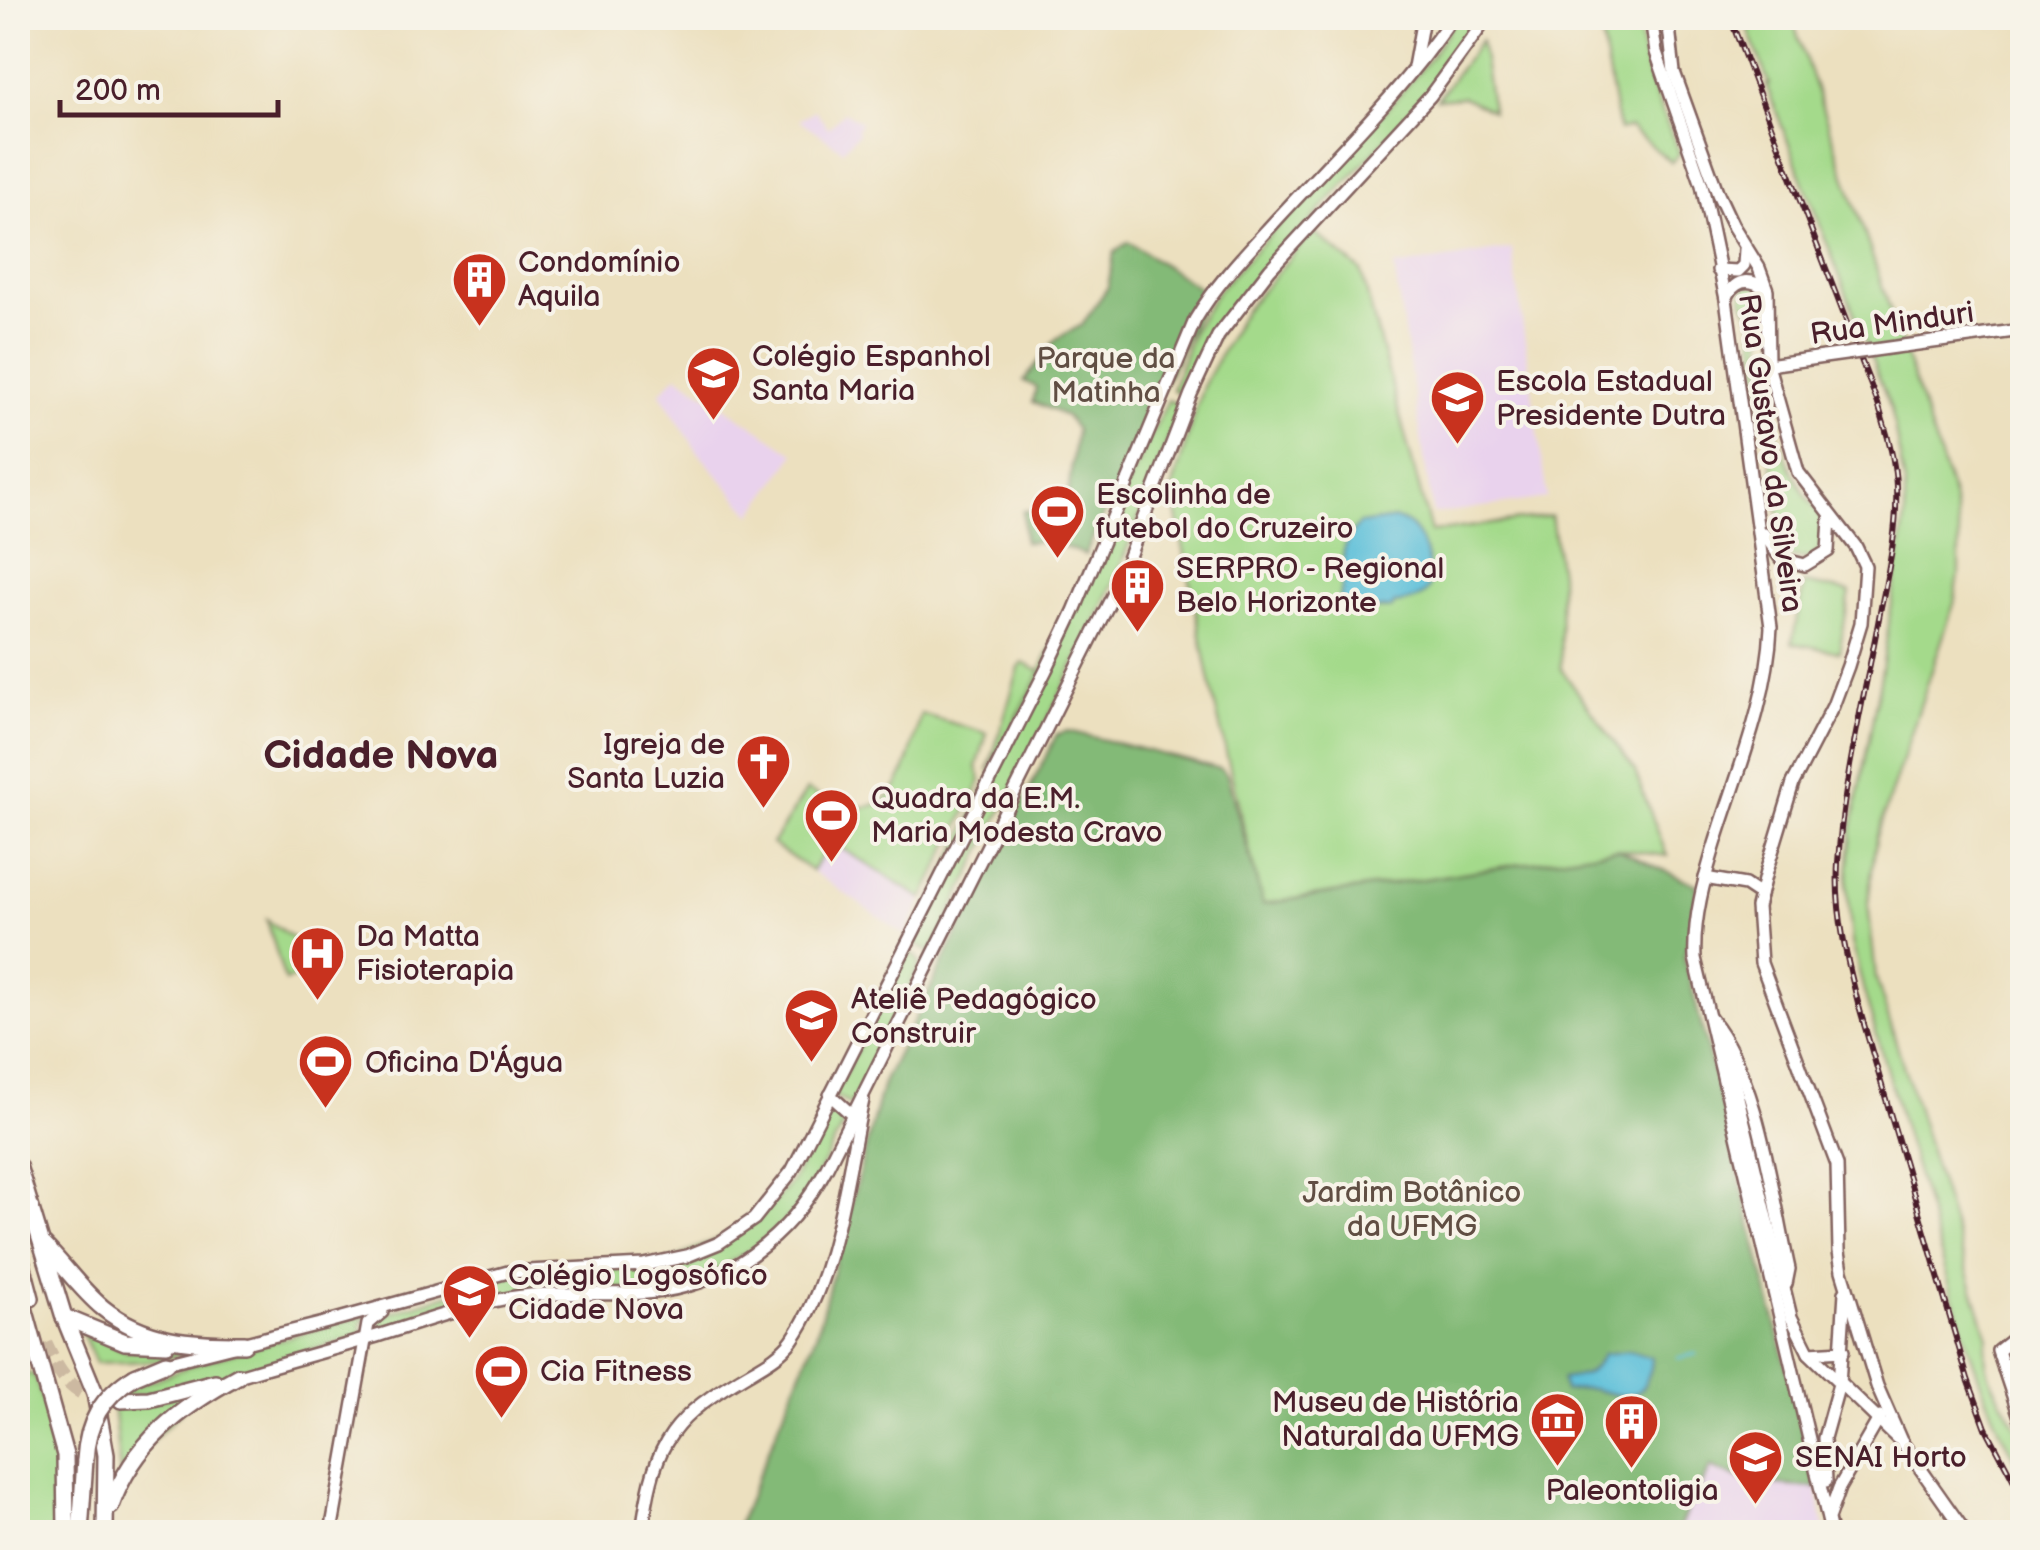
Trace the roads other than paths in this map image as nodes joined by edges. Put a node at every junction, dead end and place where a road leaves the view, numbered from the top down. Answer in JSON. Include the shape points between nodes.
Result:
{"nodes":[{"id":1,"x":1452,"y":18,"type":"edge"},
{"id":2,"x":1488,"y":18,"type":"edge"},
{"id":3,"x":1650,"y":18,"type":"edge"},
{"id":4,"x":1668,"y":18,"type":"edge"},
{"id":5,"x":1419,"y":21,"type":"edge"},
{"id":6,"x":1411,"y":75,"type":"junction"},
{"id":7,"x":1746,"y":248,"type":"junction"},
{"id":8,"x":1718,"y":270,"type":"junction"},
{"id":9,"x":1767,"y":290,"type":"junction"},
{"id":10,"x":1726,"y":299,"type":"junction"},
{"id":11,"x":2022,"y":330,"type":"edge"},
{"id":12,"x":1768,"y":365,"type":"junction"},
{"id":13,"x":1167,"y":384,"type":"junction"},
{"id":14,"x":1191,"y":394,"type":"junction"},
{"id":15,"x":1160,"y":400,"type":"junction"},
{"id":16,"x":1185,"y":410,"type":"junction"},
{"id":17,"x":1828,"y":512,"type":"junction"},
{"id":18,"x":1760,"y":526,"type":"junction"},
{"id":19,"x":1705,"y":878,"type":"junction"},
{"id":20,"x":1760,"y":895,"type":"junction"},
{"id":21,"x":906,"y":948,"type":"junction"},
{"id":22,"x":909,"y":1001,"type":"junction"},
{"id":23,"x":1707,"y":1014,"type":"junction"},
{"id":24,"x":865,"y":1090,"type":"junction"},
{"id":25,"x":830,"y":1095,"type":"junction"},
{"id":26,"x":851,"y":1114,"type":"junction"},
{"id":27,"x":855,"y":1134,"type":"junction"},
{"id":28,"x":18,"y":1166,"type":"edge"},
{"id":29,"x":41,"y":1241,"type":"junction"},
{"id":30,"x":18,"y":1249,"type":"edge"},
{"id":31,"x":1846,"y":1285,"type":"junction"},
{"id":32,"x":18,"y":1286,"type":"edge"},
{"id":33,"x":394,"y":1304,"type":"junction"},
{"id":34,"x":64,"y":1317,"type":"junction"},
{"id":35,"x":2022,"y":1332,"type":"edge"},
{"id":36,"x":364,"y":1340,"type":"junction"},
{"id":37,"x":185,"y":1343,"type":"junction"},
{"id":38,"x":44,"y":1344,"type":"tunnel mouth"},
{"id":39,"x":244,"y":1344,"type":"junction"},
{"id":40,"x":1843,"y":1351,"type":"junction"},
{"id":41,"x":2022,"y":1352,"type":"edge"},
{"id":42,"x":1809,"y":1353,"type":"junction"},
{"id":43,"x":166,"y":1363,"type":"joint"},
{"id":44,"x":2004,"y":1369,"type":"junction"},
{"id":45,"x":238,"y":1376,"type":"junction"},
{"id":46,"x":1839,"y":1384,"type":"junction"},
{"id":47,"x":120,"y":1400,"type":"tunnel mouth"},
{"id":48,"x":1885,"y":1406,"type":"junction"},
{"id":49,"x":1879,"y":1422,"type":"junction"},
{"id":50,"x":2022,"y":1423,"type":"edge"},
{"id":51,"x":1871,"y":1438,"type":"junction"},
{"id":52,"x":1900,"y":1441,"type":"junction"},
{"id":53,"x":108,"y":1514,"type":"junction"},
{"id":54,"x":1830,"y":1526,"type":"edge"},
{"id":55,"x":66,"y":1532,"type":"edge"},
{"id":56,"x":80,"y":1532,"type":"edge"},
{"id":57,"x":105,"y":1532,"type":"edge"},
{"id":58,"x":332,"y":1532,"type":"edge"},
{"id":59,"x":642,"y":1532,"type":"edge"},
{"id":60,"x":1965,"y":1532,"type":"edge"}],
"edges":[{"from":1,"to":6,"type":"main road"},
{"from":2,"to":14,"type":"main road","via":[[1430,96],[1238,306]]},
{"from":3,"to":8,"type":"main road","name":"Rua Gustavo da Silveira","via":[[1702,186]]},
{"from":4,"to":7,"type":"main road","via":[[1674,72],[1718,194]]},
{"from":5,"to":6,"type":"main road"},
{"from":6,"to":13,"type":"main road","via":[[1214,289]]},
{"from":7,"to":8,"type":"main road","via":[[1738,271]]},
{"from":7,"to":9,"type":"main road"},
{"from":8,"to":10,"type":"main road","name":"Rua Gustavo da Silveira"},
{"from":9,"to":10,"type":"main road","via":[[1741,281]]},
{"from":9,"to":12,"type":"main road"},
{"from":10,"to":18,"type":"main road","name":"Rua Gustavo da Silveira"},
{"from":11,"to":12,"type":"main road","name":"Rua Minduri","bridge":true},
{"from":12,"to":17,"type":"main road","via":[[1798,472]]},
{"from":13,"to":14,"type":"main road","via":[[1178,396]]},
{"from":13,"to":15,"type":"main road"},
{"from":14,"to":16,"type":"main road"},
{"from":15,"to":16,"type":"main road","via":[[1180,401]]},
{"from":15,"to":21,"type":"main road","via":[[1074,611]]},
{"from":16,"to":22,"type":"main road","via":[[1118,585]]},
{"from":17,"to":18,"type":"main road","via":[[1828,551],[1806,565],[1781,559]]},
{"from":17,"to":20,"type":"main road","via":[[1862,555],[1860,622],[1832,706],[1793,784]]},
{"from":18,"to":19,"type":"main road","name":"Rua Gustavo da Silveira","via":[[1771,626],[1768,665]]},
{"from":19,"to":20,"type":"main road","via":[[1746,885]]},
{"from":19,"to":23,"type":"main road","name":"Rua Gustavo da Silveira","via":[[1695,950]]},
{"from":20,"to":31,"type":"main road","via":[[1761,963],[1838,1165]]},
{"from":21,"to":22,"type":"main road","via":[[924,960]]},
{"from":21,"to":25,"type":"main road"},
{"from":22,"to":24,"type":"main road"},
{"from":23,"to":42,"type":"main road","name":"Rua Gustavo da Silveira","via":[[1734,1081],[1791,1317]]},
{"from":23,"to":54,"type":"main road","name":"Rua Gustavo da Silveira"},
{"from":24,"to":26,"type":"main road"},
{"from":24,"to":27,"type":"main road"},
{"from":25,"to":26,"type":"main road"},
{"from":25,"to":33,"type":"main road","via":[[774,1196],[754,1219],[705,1250],[644,1265],[524,1268]]},
{"from":26,"to":27,"type":"main road"},
{"from":26,"to":36,"type":"main road","via":[[800,1211],[772,1242],[722,1272],[668,1290],[495,1300]]},
{"from":27,"to":59,"type":"main road","via":[[820,1287],[794,1338],[783,1352],[705,1399],[670,1434],[653,1470]]},
{"from":28,"to":29,"type":"highway"},
{"from":29,"to":34,"type":"highway"},
{"from":29,"to":37,"type":"highway","via":[[118,1318]]},
{"from":30,"to":38,"type":"highway"},
{"from":31,"to":40,"type":"main road"},
{"from":31,"to":48,"type":"main road"},
{"from":32,"to":55,"type":"highway","via":[[65,1455]]},
{"from":33,"to":36,"type":"main road","via":[[370,1320]]},
{"from":33,"to":39,"type":"main road"},
{"from":34,"to":37,"type":"highway","via":[[132,1344]]},
{"from":34,"to":53,"type":"highway","via":[[102,1420]]},
{"from":35,"to":44,"type":"main road","via":[[1998,1351]]},
{"from":36,"to":45,"type":"main road"},
{"from":36,"to":58,"type":"main road"},
{"from":37,"to":39,"type":"highway"},
{"from":39,"to":43,"type":"main road"},
{"from":40,"to":42,"type":"main road"},
{"from":40,"to":46,"type":"main road"},
{"from":41,"to":44,"type":"main road"},
{"from":42,"to":46,"type":"main road","name":"Rua Gustavo da Silveira"},
{"from":43,"to":56,"type":"highway","bridge":true,"via":[[134,1376],[97,1411],[87,1436]]},
{"from":44,"to":50,"type":"main road"},
{"from":45,"to":47,"type":"highway"},
{"from":45,"to":53,"type":"highway","via":[[161,1426],[129,1468]]},
{"from":46,"to":49,"type":"main road","name":"Rua Gustavo da Silveira"},
{"from":46,"to":54,"type":"main road","via":[[1824,1438]]},
{"from":48,"to":49,"type":"main road"},
{"from":48,"to":52,"type":"main road"},
{"from":49,"to":51,"type":"main road"},
{"from":49,"to":52,"type":"main road","name":"Rua Gustavo da Silveira"},
{"from":51,"to":52,"type":"main road"},
{"from":51,"to":54,"type":"main road","via":[[1839,1488]]},
{"from":52,"to":60,"type":"main road"},
{"from":53,"to":57,"type":"highway"}]}
